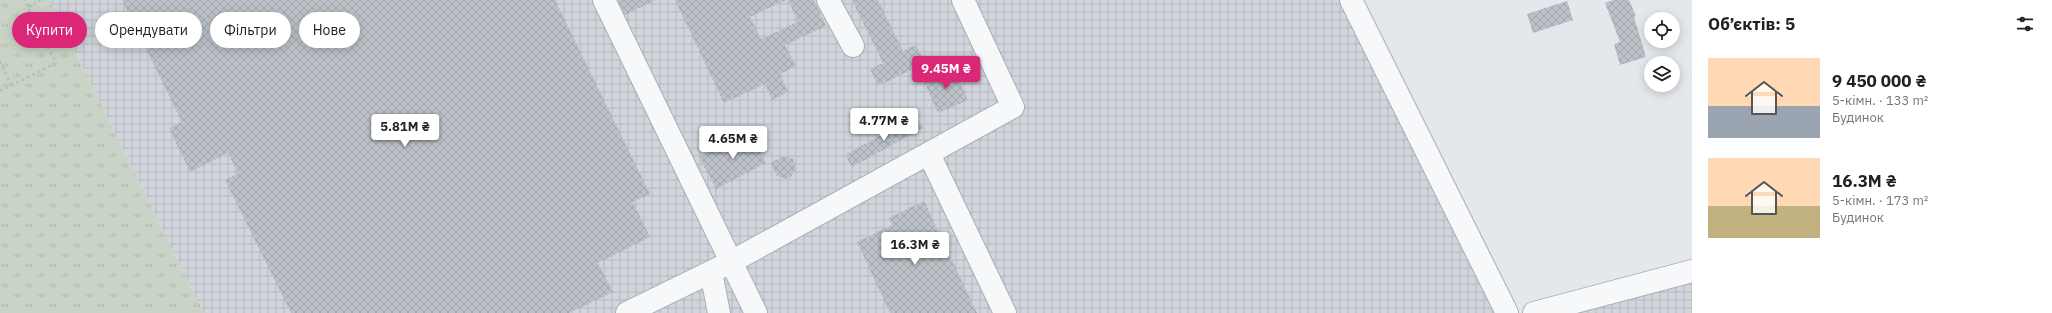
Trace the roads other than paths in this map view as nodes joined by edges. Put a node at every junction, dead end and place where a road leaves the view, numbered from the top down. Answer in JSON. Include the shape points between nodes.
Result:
{"nodes":[{"id":1,"x":604,"y":0,"type":"edge"},
{"id":2,"x":828,"y":0,"type":"edge"},
{"id":3,"x":963,"y":0,"type":"edge"},
{"id":4,"x":1351,"y":0,"type":"edge"},
{"id":5,"x":853,"y":46,"type":"dead end"},
{"id":6,"x":929,"y":154,"type":"junction"},
{"id":7,"x":731,"y":262,"type":"junction"},
{"id":8,"x":1692,"y":271,"type":"edge"},
{"id":9,"x":711,"y":272,"type":"junction"},
{"id":10,"x":627,"y":313,"type":"edge"},
{"id":11,"x":719,"y":313,"type":"edge"},
{"id":12,"x":756,"y":313,"type":"edge"},
{"id":13,"x":1005,"y":313,"type":"edge"},
{"id":14,"x":1507,"y":313,"type":"edge"},
{"id":15,"x":1534,"y":313,"type":"edge"}],
"edges":[{"from":1,"to":7,"type":"lane"},
{"from":2,"to":5,"type":"lane"},
{"from":3,"to":6,"type":"lane","via":[[1013,107]]},
{"from":4,"to":14,"type":"lane"},
{"from":6,"to":7,"type":"lane"},
{"from":6,"to":13,"type":"lane"},
{"from":7,"to":9,"type":"lane"},
{"from":7,"to":12,"type":"lane"},
{"from":8,"to":15,"type":"lane"},
{"from":9,"to":10,"type":"lane"},
{"from":9,"to":11,"type":"lane"}]}
